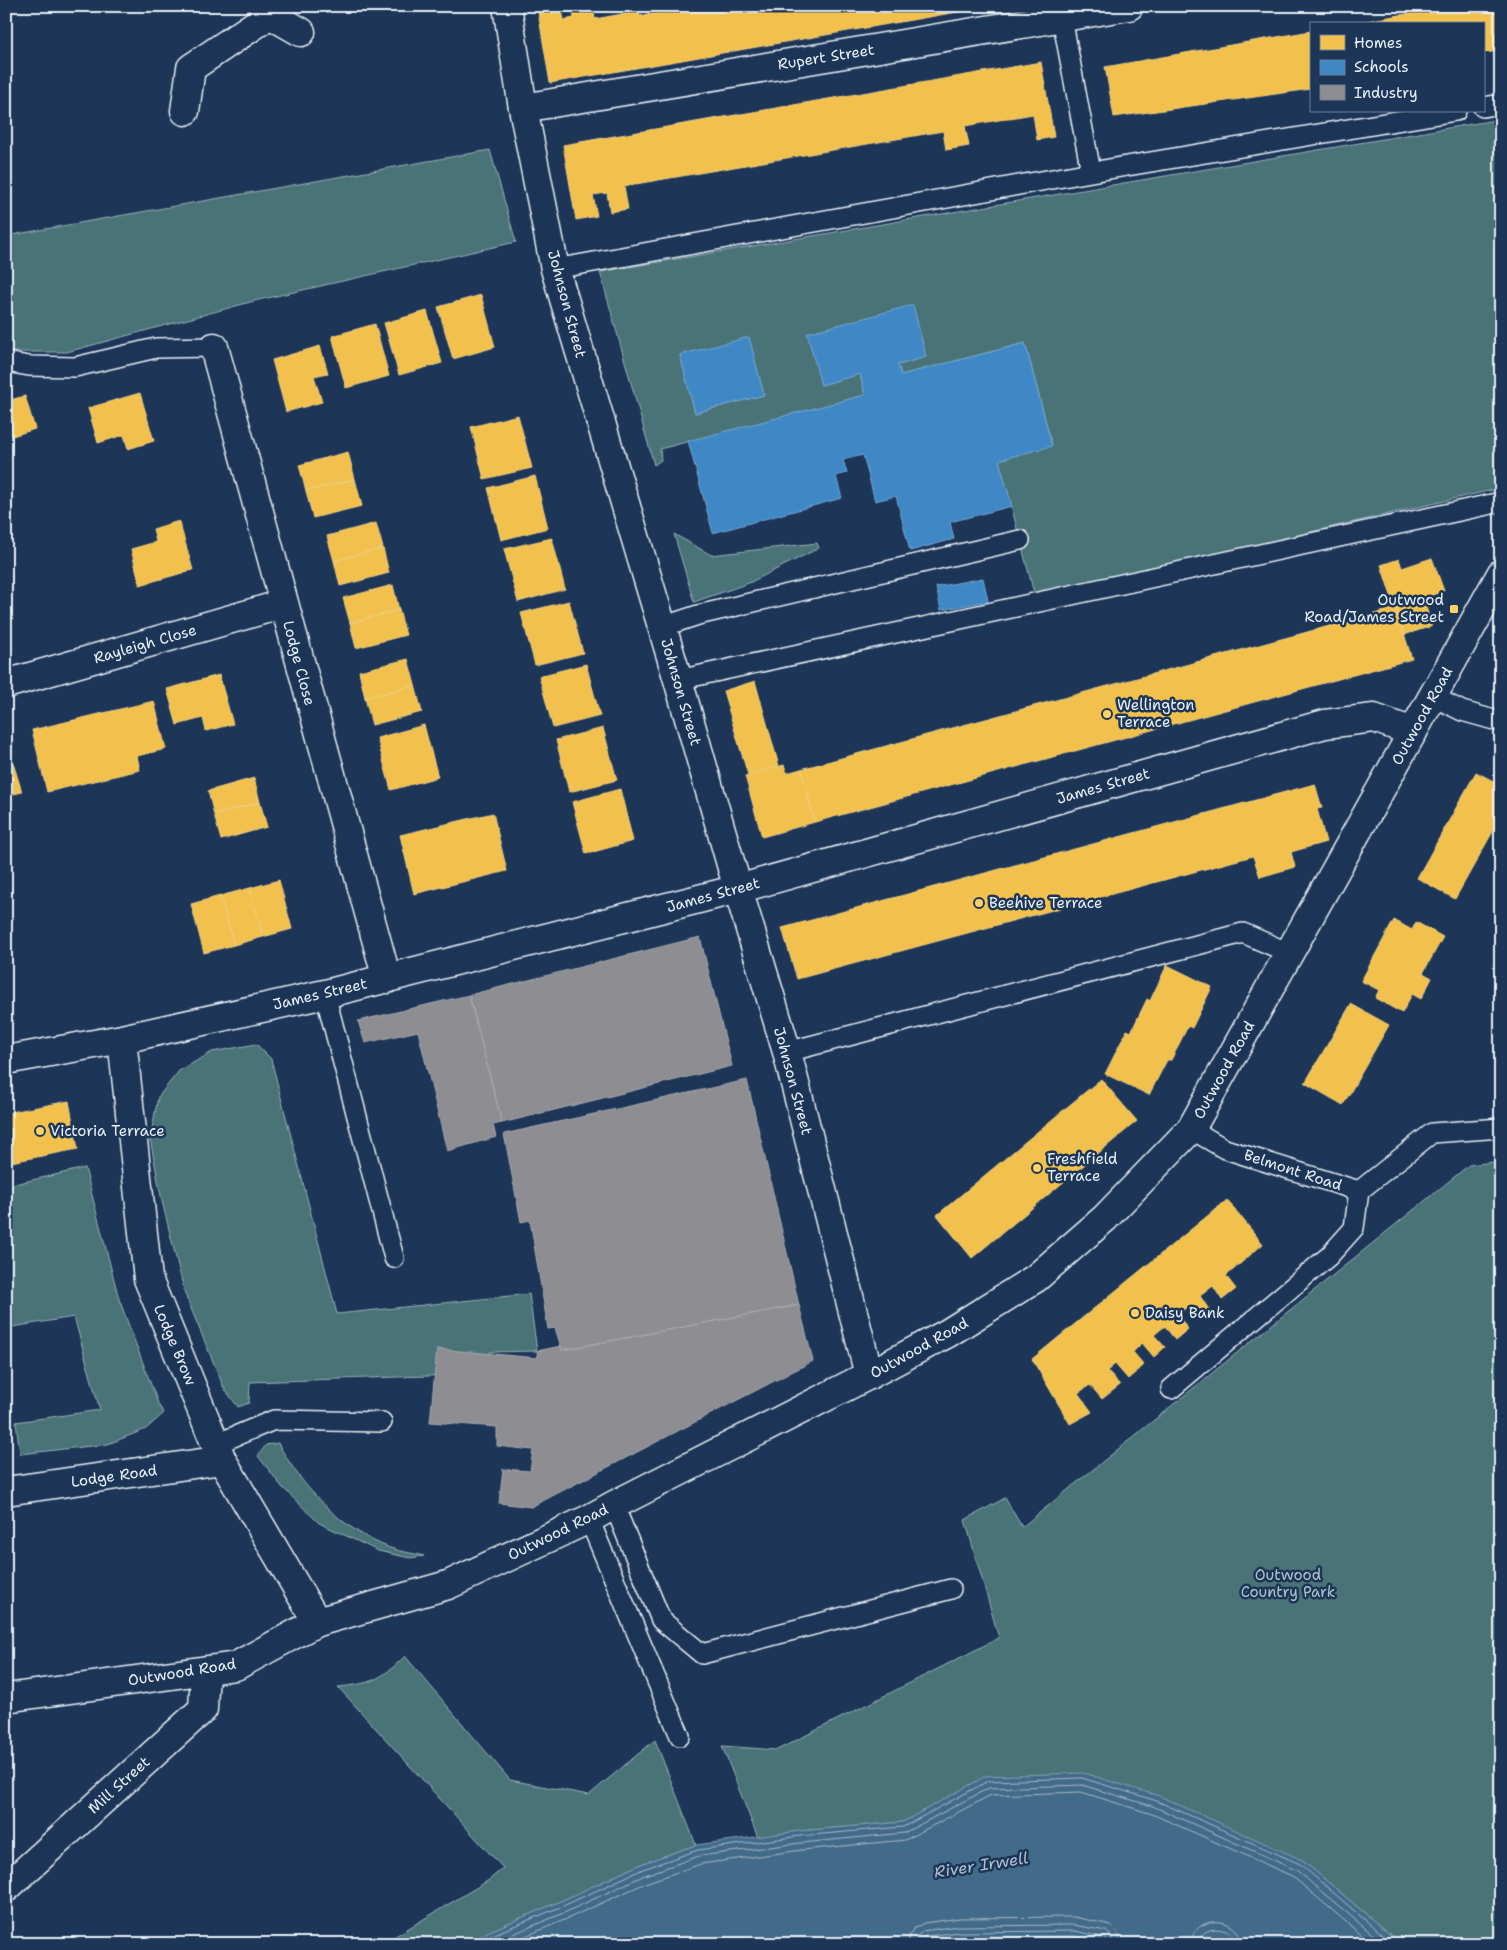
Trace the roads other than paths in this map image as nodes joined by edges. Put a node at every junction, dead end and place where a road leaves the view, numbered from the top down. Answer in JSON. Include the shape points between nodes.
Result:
{"nodes":[{"id":1,"x":507,"y":6,"type":"edge"},
{"id":2,"x":1130,"y":6,"type":"edge"},
{"id":3,"x":268,"y":9,"type":"edge"},
{"id":4,"x":1061,"y":12,"type":"edge"},
{"id":5,"x":301,"y":32,"type":"dead end"},
{"id":6,"x":1501,"y":104,"type":"edge"},
{"id":7,"x":1484,"y":107,"type":"edge"},
{"id":8,"x":523,"y":108,"type":"junction"},
{"id":9,"x":185,"y":111,"type":"dead end"},
{"id":10,"x":1450,"y":112,"type":"edge"},
{"id":11,"x":1092,"y":172,"type":"junction"},
{"id":12,"x":555,"y":269,"type":"junction"},
{"id":13,"x":214,"y":346,"type":"joint"},
{"id":14,"x":6,"y":362,"type":"edge"},
{"id":15,"x":1501,"y":502,"type":"edge"},
{"id":16,"x":1020,"y":540,"type":"dead end"},
{"id":17,"x":1501,"y":574,"type":"edge"},
{"id":18,"x":283,"y":604,"type":"junction"},
{"id":19,"x":662,"y":627,"type":"junction"},
{"id":20,"x":678,"y":680,"type":"junction"},
{"id":21,"x":6,"y":684,"type":"edge"},
{"id":22,"x":1432,"y":696,"type":"junction"},
{"id":23,"x":1501,"y":722,"type":"edge"},
{"id":24,"x":1413,"y":732,"type":"junction"},
{"id":25,"x":738,"y":889,"type":"junction"},
{"id":26,"x":1289,"y":953,"type":"junction"},
{"id":27,"x":387,"y":979,"type":"junction"},
{"id":28,"x":325,"y":994,"type":"junction"},
{"id":29,"x":122,"y":1039,"type":"junction"},
{"id":30,"x":787,"y":1052,"type":"junction"},
{"id":31,"x":6,"y":1060,"type":"edge"},
{"id":32,"x":1501,"y":1128,"type":"edge"},
{"id":33,"x":1191,"y":1130,"type":"junction"},
{"id":34,"x":1359,"y":1191,"type":"junction"},
{"id":35,"x":394,"y":1258,"type":"dead end"},
{"id":36,"x":869,"y":1376,"type":"junction"},
{"id":37,"x":1171,"y":1389,"type":"dead end"},
{"id":38,"x":382,"y":1422,"type":"dead end"},
{"id":39,"x":219,"y":1452,"type":"junction"},
{"id":40,"x":6,"y":1492,"type":"edge"},
{"id":41,"x":614,"y":1505,"type":"junction"},
{"id":42,"x":589,"y":1520,"type":"junction"},
{"id":43,"x":951,"y":1589,"type":"dead end"},
{"id":44,"x":317,"y":1622,"type":"junction"},
{"id":45,"x":205,"y":1671,"type":"junction"},
{"id":46,"x":6,"y":1698,"type":"edge"},
{"id":47,"x":680,"y":1736,"type":"dead end"},
{"id":48,"x":6,"y":1888,"type":"edge"}],
"edges":[{"from":1,"to":8,"type":"street","name":"Johnson Street"},
{"from":2,"to":4,"type":"street","name":"Rupert Street"},
{"from":3,"to":5,"type":"street"},
{"from":3,"to":9,"type":"street","via":[[259,22],[191,68]]},
{"from":4,"to":8,"type":"street","name":"Rupert Street"},
{"from":4,"to":11,"type":"lane"},
{"from":6,"to":7,"type":"lane"},
{"from":8,"to":12,"type":"street","name":"Johnson Street"},
{"from":10,"to":11,"type":"lane"},
{"from":11,"to":12,"type":"lane"},
{"from":12,"to":19,"type":"street","name":"Johnson Street"},
{"from":13,"to":14,"type":"lane","via":[[156,348],[75,367]]},
{"from":13,"to":18,"type":"street","name":"Lodge Close"},
{"from":15,"to":20,"type":"lane"},
{"from":16,"to":19,"type":"lane","via":[[698,615]]},
{"from":17,"to":22,"type":"street","name":"Outwood Road"},
{"from":18,"to":21,"type":"street","name":"Rayleigh Close"},
{"from":18,"to":27,"type":"street","name":"Lodge Close"},
{"from":19,"to":20,"type":"street","name":"Johnson Street"},
{"from":20,"to":25,"type":"street","name":"Johnson Street"},
{"from":22,"to":23,"type":"lane","via":[[1462,712]]},
{"from":22,"to":24,"type":"street","name":"Outwood Road"},
{"from":24,"to":25,"type":"street","name":"James Street","via":[[1374,718],[1325,724]]},
{"from":24,"to":26,"type":"street","name":"Outwood Road"},
{"from":25,"to":27,"type":"street","name":"James Street"},
{"from":25,"to":30,"type":"street","name":"Johnson Street"},
{"from":26,"to":30,"type":"lane","via":[[1243,932]]},
{"from":26,"to":33,"type":"street","name":"Outwood Road"},
{"from":27,"to":28,"type":"street","name":"James Street"},
{"from":28,"to":29,"type":"street","name":"James Street"},
{"from":28,"to":35,"type":"lane"},
{"from":29,"to":31,"type":"street","name":"James Street"},
{"from":29,"to":39,"type":"street","name":"Lodge Brow","via":[[148,1279]]},
{"from":30,"to":36,"type":"street","name":"Johnson Street"},
{"from":32,"to":34,"type":"lane","name":"Belmont Road","via":[[1432,1133]]},
{"from":33,"to":34,"type":"lane","name":"Belmont Road","via":[[1225,1149]]},
{"from":33,"to":36,"type":"street","name":"Outwood Road","via":[[1105,1218],[1036,1278]]},
{"from":34,"to":37,"type":"lane","via":[[1354,1228],[1329,1256]]},
{"from":36,"to":41,"type":"street","name":"Outwood Road"},
{"from":38,"to":39,"type":"lane","via":[[274,1420]]},
{"from":39,"to":40,"type":"street","name":"Lodge Road"},
{"from":39,"to":44,"type":"street","name":"Lodge Brow"},
{"from":41,"to":42,"type":"street","name":"Outwood Road"},
{"from":41,"to":43,"type":"lane","via":[[661,1620],[702,1654]]},
{"from":42,"to":44,"type":"street","name":"Outwood Road","via":[[448,1586]]},
{"from":42,"to":47,"type":"lane"},
{"from":44,"to":45,"type":"street","name":"Outwood Road","via":[[236,1666]]},
{"from":45,"to":46,"type":"street","name":"Outwood Road"},
{"from":45,"to":48,"type":"street","name":"Mill Street","via":[[203,1709]]}]}
